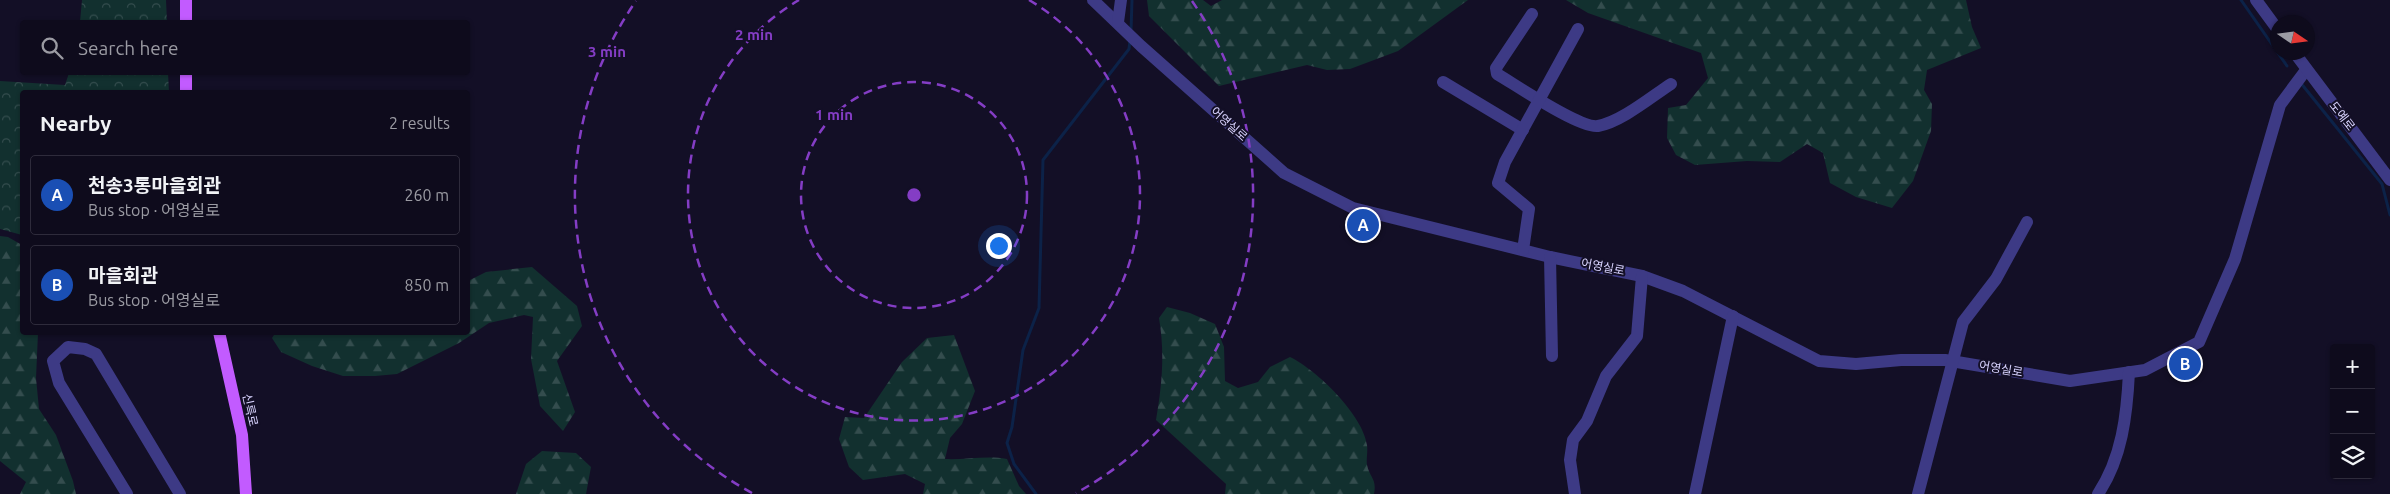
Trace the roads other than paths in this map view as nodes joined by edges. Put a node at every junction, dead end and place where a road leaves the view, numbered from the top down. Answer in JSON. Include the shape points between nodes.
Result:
{"nodes":[{"id":1,"x":186,"y":0,"type":"edge"},
{"id":2,"x":1093,"y":0,"type":"edge"},
{"id":3,"x":1122,"y":0,"type":"edge"},
{"id":4,"x":2256,"y":0,"type":"edge"},
{"id":5,"x":1532,"y":14,"type":"dead end"},
{"id":6,"x":2270,"y":19,"type":"edge"},
{"id":7,"x":186,"y":20,"type":"edge"},
{"id":8,"x":1120,"y":25,"type":"junction"},
{"id":9,"x":1578,"y":29,"type":"dead end"},
{"id":10,"x":2299,"y":60,"type":"edge"},
{"id":11,"x":2306,"y":70,"type":"junction"},
{"id":12,"x":186,"y":75,"type":"edge"},
{"id":13,"x":1442,"y":82,"type":"dead end"},
{"id":14,"x":1671,"y":84,"type":"dead end"},
{"id":15,"x":186,"y":90,"type":"edge"},
{"id":16,"x":1540,"y":100,"type":"junction"},
{"id":17,"x":1523,"y":130,"type":"junction"},
{"id":18,"x":2390,"y":180,"type":"edge"},
{"id":19,"x":2027,"y":222,"type":"dead end"},
{"id":20,"x":1523,"y":250,"type":"junction"},
{"id":21,"x":1550,"y":257,"type":"junction"},
{"id":22,"x":1642,"y":276,"type":"junction"},
{"id":23,"x":1733,"y":316,"type":"junction"},
{"id":24,"x":220,"y":335,"type":"edge"},
{"id":25,"x":1552,"y":356,"type":"dead end"},
{"id":26,"x":1952,"y":361,"type":"junction"},
{"id":27,"x":2129,"y":372,"type":"junction"},
{"id":28,"x":127,"y":494,"type":"edge"},
{"id":29,"x":180,"y":494,"type":"edge"},
{"id":30,"x":246,"y":494,"type":"edge"},
{"id":31,"x":1575,"y":494,"type":"edge"},
{"id":32,"x":1695,"y":494,"type":"edge"},
{"id":33,"x":1918,"y":494,"type":"edge"},
{"id":34,"x":2098,"y":494,"type":"edge"}],
"edges":[{"from":1,"to":7,"type":"main road"},
{"from":2,"to":8,"type":"street"},
{"from":3,"to":8,"type":"street"},
{"from":4,"to":6,"type":"street"},
{"from":5,"to":16,"type":"street","via":[[1496,68],[1497,74]]},
{"from":8,"to":20,"type":"street","name":"어영실로","via":[[1284,173],[1353,208]]},
{"from":9,"to":16,"type":"street"},
{"from":10,"to":11,"type":"street","name":"도예로"},
{"from":11,"to":18,"type":"street","name":"도예로"},
{"from":11,"to":27,"type":"street","name":"어영실로","via":[[2280,105],[2235,259],[2199,342],[2145,370]]},
{"from":12,"to":15,"type":"main road"},
{"from":13,"to":17,"type":"street"},
{"from":14,"to":16,"type":"street","via":[[1612,121],[1597,126],[1586,124]]},
{"from":16,"to":17,"type":"street"},
{"from":17,"to":20,"type":"street","via":[[1505,162],[1498,183],[1529,209]]},
{"from":19,"to":26,"type":"street","via":[[1996,279],[1963,322]]},
{"from":20,"to":21,"type":"street","name":"어영실로"},
{"from":21,"to":22,"type":"street","name":"어영실로"},
{"from":21,"to":25,"type":"street"},
{"from":22,"to":23,"type":"street","name":"어영실로","via":[[1683,290]]},
{"from":22,"to":31,"type":"street","via":[[1637,336],[1606,376],[1587,421],[1573,440],[1570,460]]},
{"from":23,"to":26,"type":"street","name":"어영실로","via":[[1819,361],[1856,364],[1901,360]]},
{"from":23,"to":32,"type":"street"},
{"from":24,"to":30,"type":"main road","name":"신륵로","via":[[242,435]]},
{"from":26,"to":27,"type":"street","name":"어영실로","via":[[2070,382]]},
{"from":26,"to":33,"type":"street"},
{"from":27,"to":34,"type":"street","via":[[2128,404],[2116,463]]},
{"from":28,"to":29,"type":"street","via":[[59,383],[53,361],[68,347],[96,354]]}]}
